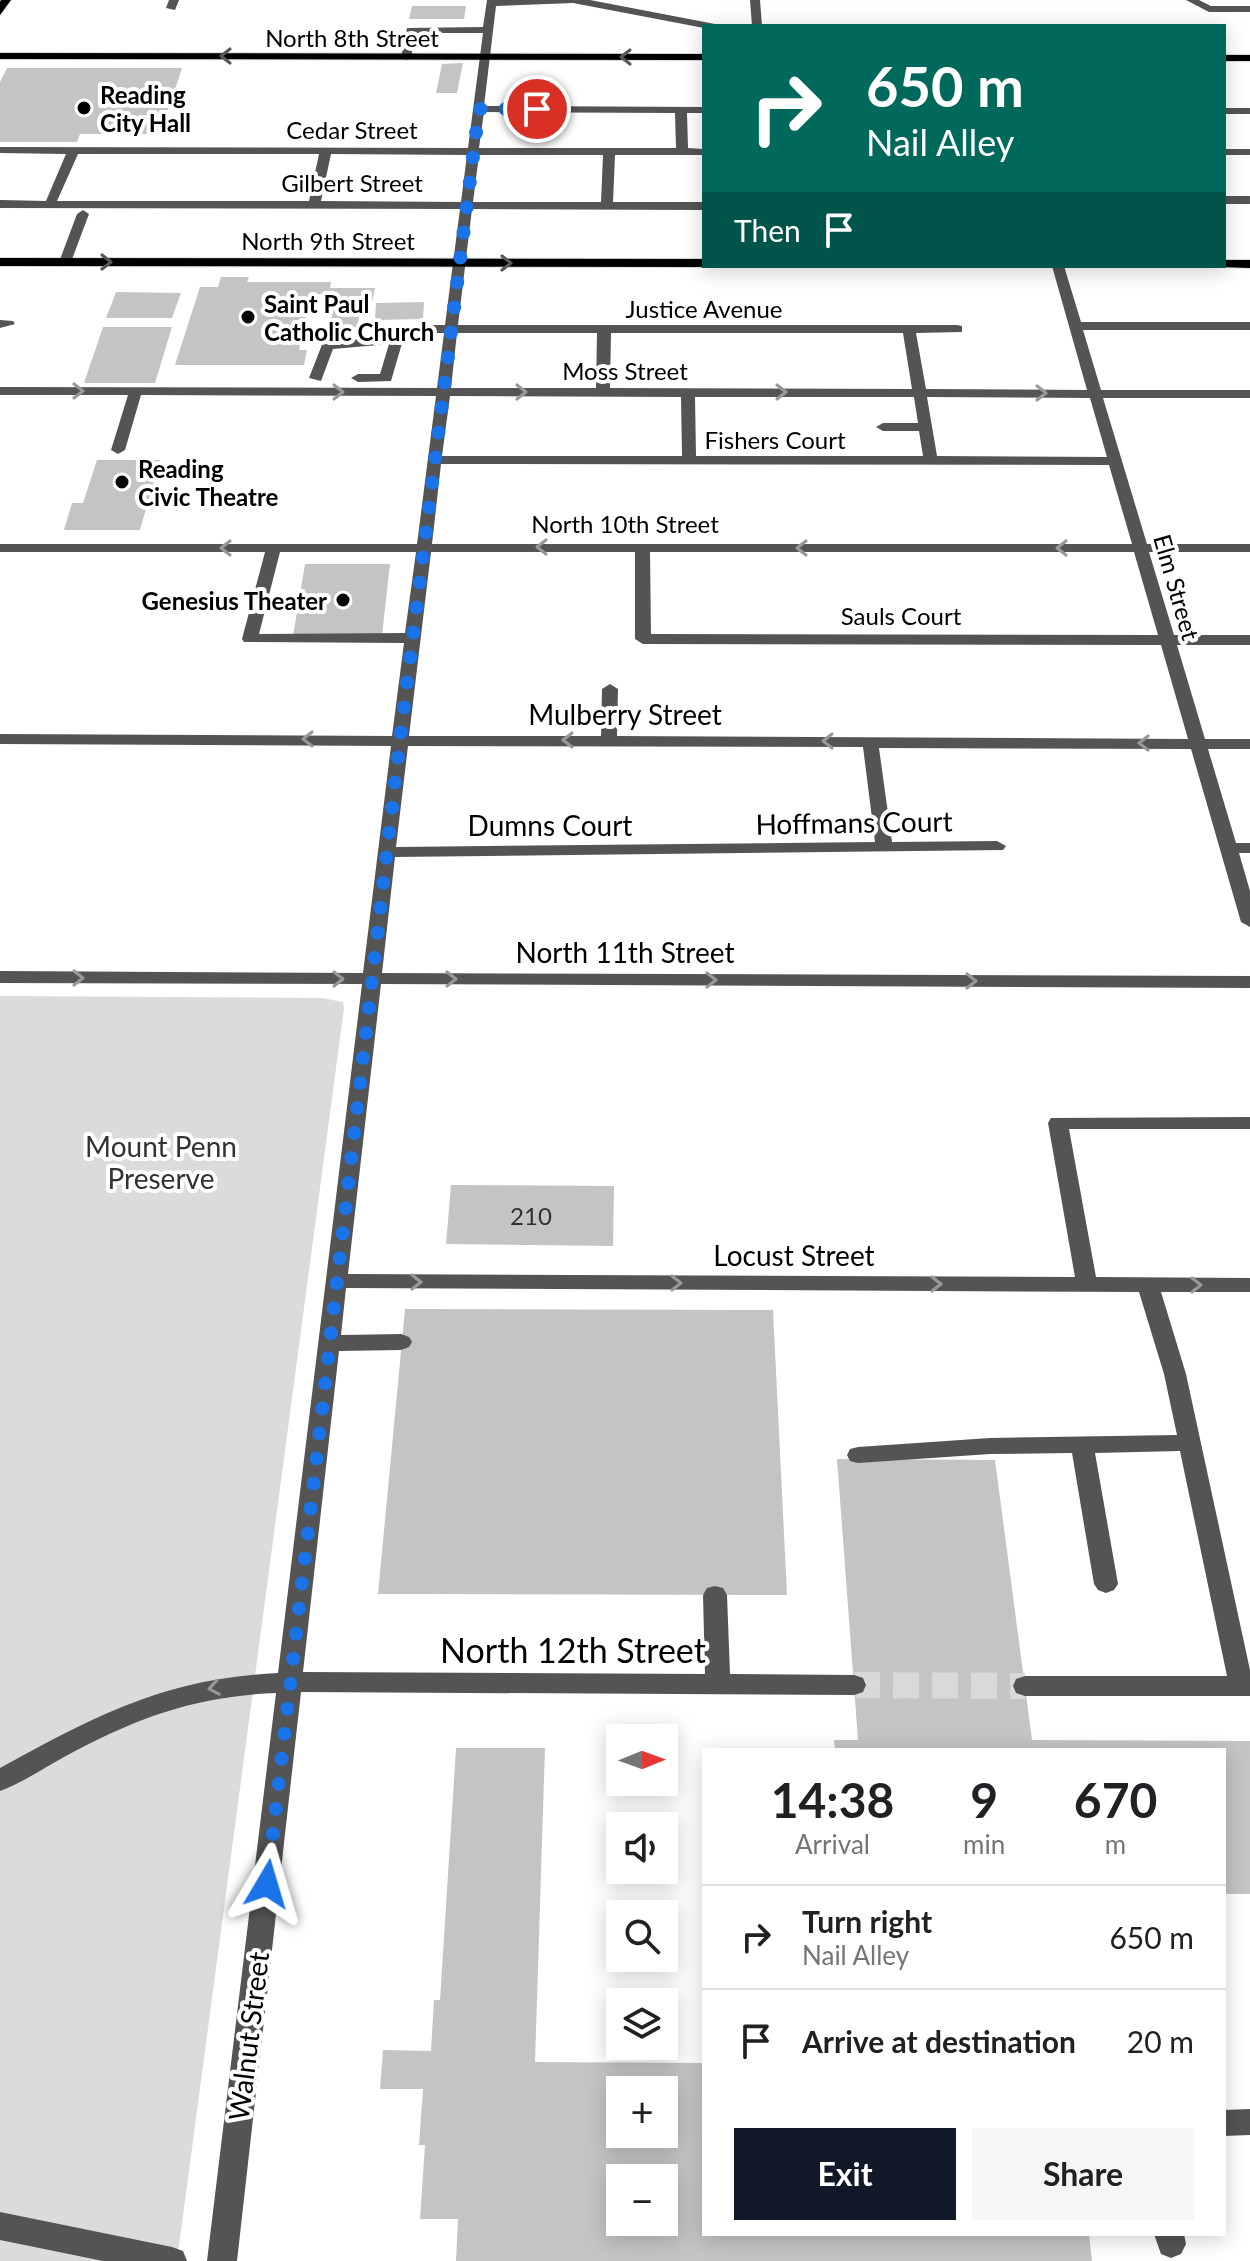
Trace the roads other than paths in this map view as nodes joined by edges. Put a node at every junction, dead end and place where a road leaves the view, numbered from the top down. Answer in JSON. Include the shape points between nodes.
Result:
{"nodes":[{"id":1,"x":6,"y":0,"type":"edge"},
{"id":2,"x":585,"y":0,"type":"edge"},
{"id":3,"x":755,"y":0,"type":"edge"},
{"id":4,"x":1191,"y":0,"type":"edge"},
{"id":5,"x":492,"y":1,"type":"edge"},
{"id":6,"x":576,"y":1,"type":"edge"},
{"id":7,"x":1250,"y":9,"type":"edge"},
{"id":8,"x":0,"y":12,"type":"edge"},
{"id":9,"x":702,"y":24,"type":"edge"},
{"id":10,"x":757,"y":24,"type":"edge"},
{"id":11,"x":488,"y":30,"type":"junction"},
{"id":12,"x":0,"y":56,"type":"edge"},
{"id":13,"x":406,"y":57,"type":"junction"},
{"id":14,"x":485,"y":57,"type":"junction"},
{"id":15,"x":702,"y":57,"type":"edge"},
{"id":16,"x":1226,"y":58,"type":"edge"},
{"id":17,"x":1250,"y":58,"type":"edge"},
{"id":18,"x":479,"y":109,"type":"junction"},
{"id":19,"x":681,"y":110,"type":"junction"},
{"id":20,"x":702,"y":110,"type":"edge"},
{"id":21,"x":1226,"y":111,"type":"edge"},
{"id":22,"x":1250,"y":111,"type":"edge"},
{"id":23,"x":0,"y":150,"type":"edge"},
{"id":24,"x":73,"y":151,"type":"junction"},
{"id":25,"x":326,"y":151,"type":"junction"},
{"id":26,"x":474,"y":151,"type":"junction"},
{"id":27,"x":609,"y":152,"type":"junction"},
{"id":28,"x":682,"y":152,"type":"junction"},
{"id":29,"x":702,"y":152,"type":"edge"},
{"id":30,"x":1226,"y":152,"type":"edge"},
{"id":31,"x":1250,"y":152,"type":"edge"},
{"id":32,"x":1226,"y":200,"type":"edge"},
{"id":33,"x":1250,"y":200,"type":"edge"},
{"id":34,"x":0,"y":204,"type":"edge"},
{"id":35,"x":50,"y":204,"type":"junction"},
{"id":36,"x":314,"y":204,"type":"junction"},
{"id":37,"x":466,"y":205,"type":"junction"},
{"id":38,"x":607,"y":206,"type":"junction"},
{"id":39,"x":702,"y":206,"type":"edge"},
{"id":40,"x":83,"y":214,"type":"dead end"},
{"id":41,"x":0,"y":262,"type":"edge"},
{"id":42,"x":65,"y":262,"type":"junction"},
{"id":43,"x":458,"y":262,"type":"junction"},
{"id":44,"x":702,"y":263,"type":"edge"},
{"id":45,"x":1226,"y":264,"type":"edge"},
{"id":46,"x":1250,"y":264,"type":"edge"},
{"id":47,"x":1059,"y":268,"type":"edge"},
{"id":48,"x":1075,"y":326,"type":"junction"},
{"id":49,"x":1250,"y":326,"type":"edge"},
{"id":50,"x":909,"y":329,"type":"junction"},
{"id":51,"x":957,"y":329,"type":"dead end"},
{"id":52,"x":451,"y":330,"type":"junction"},
{"id":53,"x":604,"y":330,"type":"junction"},
{"id":54,"x":397,"y":339,"type":"junction"},
{"id":55,"x":316,"y":378,"type":"junction"},
{"id":56,"x":188,"y":379,"type":"dead end"},
{"id":57,"x":208,"y":385,"type":"junction"},
{"id":58,"x":0,"y":391,"type":"edge"},
{"id":59,"x":136,"y":391,"type":"junction"},
{"id":60,"x":443,"y":392,"type":"junction"},
{"id":61,"x":603,"y":392,"type":"junction"},
{"id":62,"x":688,"y":392,"type":"junction"},
{"id":63,"x":918,"y":392,"type":"junction"},
{"id":64,"x":1095,"y":393,"type":"junction"},
{"id":65,"x":1250,"y":394,"type":"edge"},
{"id":66,"x":883,"y":427,"type":"dead end"},
{"id":67,"x":924,"y":427,"type":"junction"},
{"id":68,"x":118,"y":450,"type":"dead end"},
{"id":69,"x":435,"y":460,"type":"junction"},
{"id":70,"x":689,"y":461,"type":"junction"},
{"id":71,"x":931,"y":461,"type":"junction"},
{"id":72,"x":1115,"y":461,"type":"junction"},
{"id":73,"x":642,"y":547,"type":"junction"},
{"id":74,"x":0,"y":548,"type":"edge"},
{"id":75,"x":274,"y":548,"type":"junction"},
{"id":76,"x":423,"y":548,"type":"junction"},
{"id":77,"x":1140,"y":548,"type":"junction"},
{"id":78,"x":1250,"y":548,"type":"edge"},
{"id":79,"x":413,"y":638,"type":"junction"},
{"id":80,"x":1167,"y":640,"type":"junction"},
{"id":81,"x":1250,"y":640,"type":"edge"},
{"id":82,"x":610,"y":689,"type":"dead end"},
{"id":83,"x":0,"y":739,"type":"edge"},
{"id":84,"x":400,"y":739,"type":"junction"},
{"id":85,"x":609,"y":740,"type":"junction"},
{"id":86,"x":870,"y":741,"type":"junction"},
{"id":87,"x":1198,"y":743,"type":"junction"},
{"id":88,"x":1250,"y":744,"type":"edge"},
{"id":89,"x":884,"y":845,"type":"junction"},
{"id":90,"x":997,"y":846,"type":"dead end"},
{"id":91,"x":1228,"y":848,"type":"junction"},
{"id":92,"x":1250,"y":848,"type":"edge"},
{"id":93,"x":712,"y":850,"type":"joint"},
{"id":94,"x":388,"y":852,"type":"junction"},
{"id":95,"x":1250,"y":922,"type":"edge"},
{"id":96,"x":0,"y":977,"type":"edge"},
{"id":97,"x":373,"y":979,"type":"junction"},
{"id":98,"x":1250,"y":982,"type":"edge"},
{"id":99,"x":1250,"y":1123,"type":"edge"},
{"id":100,"x":338,"y":1281,"type":"junction"},
{"id":101,"x":1087,"y":1285,"type":"junction"},
{"id":102,"x":1148,"y":1285,"type":"junction"},
{"id":103,"x":1250,"y":1285,"type":"edge"},
{"id":104,"x":401,"y":1342,"type":"dead end"},
{"id":105,"x":331,"y":1343,"type":"junction"},
{"id":106,"x":1189,"y":1443,"type":"junction"},
{"id":107,"x":1082,"y":1444,"type":"junction"},
{"id":108,"x":858,"y":1455,"type":"dead end"},
{"id":109,"x":1106,"y":1584,"type":"dead end"},
{"id":110,"x":715,"y":1595,"type":"dead end"},
{"id":111,"x":292,"y":1682,"type":"junction"},
{"id":112,"x":718,"y":1684,"type":"junction"},
{"id":113,"x":854,"y":1685,"type":"tunnel mouth"},
{"id":114,"x":1025,"y":1686,"type":"tunnel mouth"},
{"id":115,"x":1246,"y":1686,"type":"edge"},
{"id":116,"x":0,"y":1780,"type":"edge"},
{"id":117,"x":1250,"y":2122,"type":"edge"},
{"id":118,"x":1226,"y":2123,"type":"edge"},
{"id":119,"x":0,"y":2226,"type":"edge"},
{"id":120,"x":172,"y":2261,"type":"edge"},
{"id":121,"x":222,"y":2261,"type":"edge"}],
"edges":[{"from":1,"to":8,"type":"main road"},
{"from":2,"to":6,"type":"street"},
{"from":3,"to":10,"type":"street"},
{"from":4,"to":7,"type":"street","via":[[1209,9]]},
{"from":5,"to":6,"type":"street"},
{"from":5,"to":11,"type":"street","name":"Walnut Street"},
{"from":6,"to":9,"type":"street"},
{"from":11,"to":13,"type":"street","via":[[411,30]]},
{"from":11,"to":14,"type":"street","name":"Walnut Street"},
{"from":13,"to":12,"type":"main road","name":"North 8th Street","one_way":true},
{"from":13,"to":14,"type":"main road","name":"North 8th Street"},
{"from":15,"to":14,"type":"main road","name":"North 8th Street","one_way":true},
{"from":14,"to":18,"type":"street","name":"Walnut Street"},
{"from":16,"to":17,"type":"main road"},
{"from":18,"to":19,"type":"street"},
{"from":18,"to":26,"type":"street","name":"Walnut Street"},
{"from":19,"to":20,"type":"street"},
{"from":19,"to":28,"type":"street"},
{"from":21,"to":22,"type":"street"},
{"from":23,"to":24,"type":"street","name":"Cedar Street"},
{"from":24,"to":25,"type":"street","name":"Cedar Street"},
{"from":24,"to":35,"type":"street"},
{"from":25,"to":26,"type":"street","name":"Cedar Street"},
{"from":25,"to":36,"type":"street"},
{"from":26,"to":27,"type":"street","name":"Cedar Street"},
{"from":26,"to":37,"type":"street","name":"Walnut Street"},
{"from":27,"to":28,"type":"street","name":"Cedar Street"},
{"from":27,"to":38,"type":"street"},
{"from":28,"to":29,"type":"street","name":"Cedar Street"},
{"from":30,"to":31,"type":"street"},
{"from":32,"to":33,"type":"street"},
{"from":34,"to":35,"type":"street","name":"Gilbert Street"},
{"from":35,"to":36,"type":"street","name":"Gilbert Street"},
{"from":36,"to":37,"type":"street","name":"Gilbert Street"},
{"from":37,"to":38,"type":"street","name":"Gilbert Street"},
{"from":37,"to":43,"type":"street","name":"Walnut Street"},
{"from":38,"to":39,"type":"street","name":"Gilbert Street"},
{"from":40,"to":42,"type":"street"},
{"from":41,"to":42,"type":"main road","name":"North 9th Street"},
{"from":42,"to":43,"type":"main road","name":"North 9th Street","one_way":true},
{"from":43,"to":44,"type":"main road","name":"North 9th Street","one_way":true},
{"from":43,"to":52,"type":"street","name":"Walnut Street"},
{"from":45,"to":46,"type":"main road"},
{"from":47,"to":48,"type":"street","name":"Elm Street"},
{"from":48,"to":49,"type":"street"},
{"from":48,"to":64,"type":"street","name":"Elm Street"},
{"from":50,"to":51,"type":"street","name":"Justice Avenue"},
{"from":50,"to":53,"type":"street","name":"Justice Avenue"},
{"from":50,"to":63,"type":"street"},
{"from":52,"to":53,"type":"street","name":"Justice Avenue"},
{"from":52,"to":54,"type":"street","name":"Justice Avenue","via":[[400,329]]},
{"from":52,"to":60,"type":"street","name":"Walnut Street"},
{"from":53,"to":61,"type":"street"},
{"from":54,"to":55,"type":"street","via":[[328,345]]},
{"from":54,"to":55,"type":"street","via":[[386,378]]},
{"from":55,"to":57,"type":"street"},
{"from":56,"to":57,"type":"street"},
{"from":57,"to":59,"type":"street","name":"Moss Street"},
{"from":57,"to":60,"type":"street","name":"Moss Street","one_way":true},
{"from":58,"to":59,"type":"street","name":"Moss Street","one_way":true},
{"from":59,"to":68,"type":"street"},
{"from":60,"to":61,"type":"street","name":"Moss Street","one_way":true},
{"from":60,"to":69,"type":"street","name":"Walnut Street"},
{"from":61,"to":62,"type":"street","name":"Moss Street"},
{"from":62,"to":63,"type":"street","name":"Moss Street","one_way":true},
{"from":62,"to":70,"type":"street"},
{"from":63,"to":64,"type":"street","name":"Moss Street","one_way":true},
{"from":63,"to":67,"type":"street"},
{"from":64,"to":65,"type":"street","name":"Moss Street"},
{"from":64,"to":72,"type":"street","name":"Elm Street"},
{"from":66,"to":67,"type":"street"},
{"from":67,"to":71,"type":"street"},
{"from":69,"to":70,"type":"street","name":"Fishers Court"},
{"from":69,"to":76,"type":"street","name":"Walnut Street"},
{"from":70,"to":71,"type":"street","name":"Fishers Court"},
{"from":71,"to":72,"type":"street","name":"Fishers Court"},
{"from":72,"to":77,"type":"street","name":"Elm Street"},
{"from":73,"to":76,"type":"street","name":"North 10th Street","one_way":true},
{"from":77,"to":73,"type":"street","name":"North 10th Street","one_way":true},
{"from":73,"to":80,"type":"street","name":"Sauls Court","via":[[643,639]]},
{"from":75,"to":74,"type":"street","name":"North 10th Street","one_way":true},
{"from":75,"to":76,"type":"street","name":"North 10th Street"},
{"from":75,"to":79,"type":"street","via":[[250,639]]},
{"from":76,"to":79,"type":"street","name":"Walnut Street"},
{"from":77,"to":78,"type":"street","name":"North 10th Street"},
{"from":77,"to":80,"type":"street","name":"Elm Street"},
{"from":79,"to":84,"type":"street","name":"Walnut Street"},
{"from":80,"to":81,"type":"street","name":"Sauls Court"},
{"from":80,"to":87,"type":"street","name":"Elm Street"},
{"from":82,"to":85,"type":"street"},
{"from":84,"to":83,"type":"street","name":"Mulberry Street","one_way":true},
{"from":85,"to":84,"type":"street","name":"Mulberry Street","one_way":true},
{"from":84,"to":94,"type":"street","name":"Walnut Street"},
{"from":86,"to":85,"type":"street","name":"Mulberry Street","one_way":true},
{"from":87,"to":86,"type":"street","name":"Mulberry Street","one_way":true},
{"from":86,"to":89,"type":"street"},
{"from":87,"to":88,"type":"street","name":"Mulberry Street"},
{"from":87,"to":91,"type":"street","name":"Elm Street"},
{"from":89,"to":90,"type":"street","name":"Hoffmans Court"},
{"from":89,"to":93,"type":"street","name":"Hoffmans Court"},
{"from":91,"to":92,"type":"street"},
{"from":91,"to":95,"type":"street","name":"Elm Street"},
{"from":93,"to":94,"type":"street","name":"Dumns Court"},
{"from":94,"to":97,"type":"street","name":"Walnut Street"},
{"from":96,"to":97,"type":"street","name":"North 11th Street","one_way":true},
{"from":97,"to":98,"type":"street","name":"North 11th Street","one_way":true},
{"from":97,"to":100,"type":"street","name":"Walnut Street"},
{"from":99,"to":101,"type":"street","via":[[1058,1123]]},
{"from":100,"to":101,"type":"street","name":"Locust Street","one_way":true},
{"from":100,"to":105,"type":"street","name":"Walnut Street"},
{"from":101,"to":102,"type":"street","name":"Locust Street"},
{"from":102,"to":103,"type":"street","name":"Locust Street","one_way":true},
{"from":102,"to":106,"type":"street"},
{"from":104,"to":105,"type":"street"},
{"from":105,"to":111,"type":"street","name":"Walnut Street"},
{"from":106,"to":107,"type":"street"},
{"from":106,"to":115,"type":"street"},
{"from":107,"to":108,"type":"street"},
{"from":107,"to":109,"type":"street"},
{"from":110,"to":112,"type":"street"},
{"from":111,"to":112,"type":"street","name":"North 12th Street"},
{"from":111,"to":116,"type":"street","name":"North 12th Street","one_way":true,"via":[[188,1693],[116,1720]]},
{"from":111,"to":121,"type":"street","name":"Walnut Street"},
{"from":112,"to":113,"type":"street","name":"North 12th Street"},
{"from":114,"to":115,"type":"street"},
{"from":117,"to":118,"type":"street"},
{"from":119,"to":120,"type":"street"}]}
